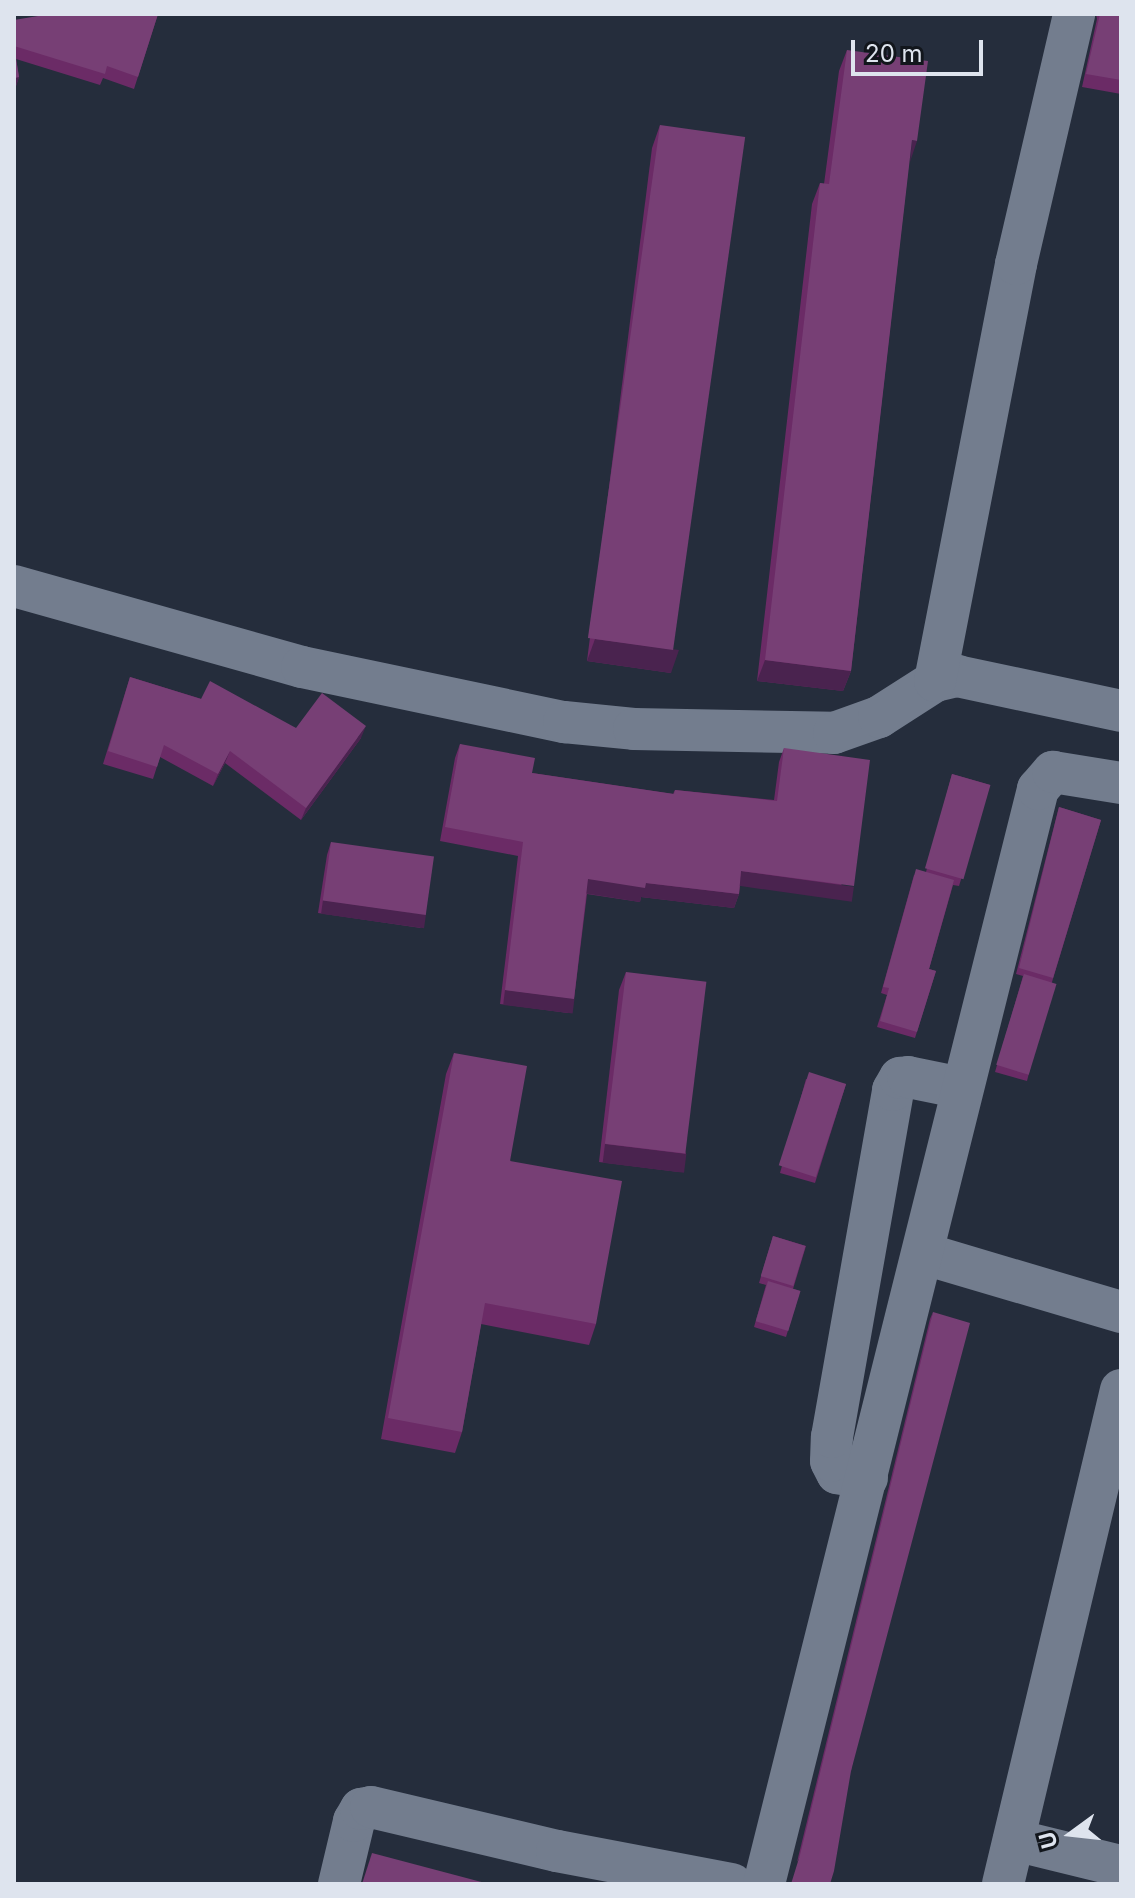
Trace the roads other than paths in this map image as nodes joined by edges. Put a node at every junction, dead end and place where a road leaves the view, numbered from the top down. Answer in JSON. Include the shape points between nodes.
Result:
{"nodes":[{"id":1,"x":1074,"y":14,"type":"edge"},
{"id":2,"x":14,"y":586,"type":"edge"},
{"id":3,"x":935,"y":681,"type":"junction"},
{"id":4,"x":1121,"y":711,"type":"edge"},
{"id":5,"x":1121,"y":783,"type":"edge"},
{"id":6,"x":962,"y":1088,"type":"junction"},
{"id":7,"x":925,"y":1254,"type":"junction"},
{"id":8,"x":1121,"y":1312,"type":"edge"},
{"id":9,"x":1121,"y":1390,"type":"edge"},
{"id":10,"x":867,"y":1478,"type":"junction"},
{"id":11,"x":1014,"y":1840,"type":"junction"},
{"id":12,"x":1121,"y":1866,"type":"edge"},
{"id":13,"x":552,"y":1868,"type":"edge"},
{"id":14,"x":339,"y":1884,"type":"edge"},
{"id":15,"x":732,"y":1884,"type":"edge"},
{"id":16,"x":764,"y":1884,"type":"edge"},
{"id":17,"x":1003,"y":1884,"type":"edge"}],
"edges":[{"from":1,"to":3,"type":"street","via":[[1016,264]]},
{"from":2,"to":3,"type":"street","via":[[302,667],[499,713],[564,722],[634,729],[834,733],[879,717]]},
{"from":3,"to":4,"type":"street","via":[[981,679]]},
{"from":5,"to":6,"type":"street","via":[[1053,772],[1038,789]]},
{"from":6,"to":7,"type":"street"},
{"from":6,"to":10,"type":"street","via":[[908,1077],[900,1078],[893,1090],[832,1437],[831,1461],[837,1473]]},
{"from":7,"to":8,"type":"street"},
{"from":7,"to":10,"type":"street"},
{"from":9,"to":11,"type":"street"},
{"from":10,"to":16,"type":"street"},
{"from":11,"to":12,"type":"street"},
{"from":11,"to":17,"type":"street"},
{"from":13,"to":14,"type":"street","via":[[371,1807],[361,1809],[354,1821]]},
{"from":13,"to":15,"type":"street"}]}
